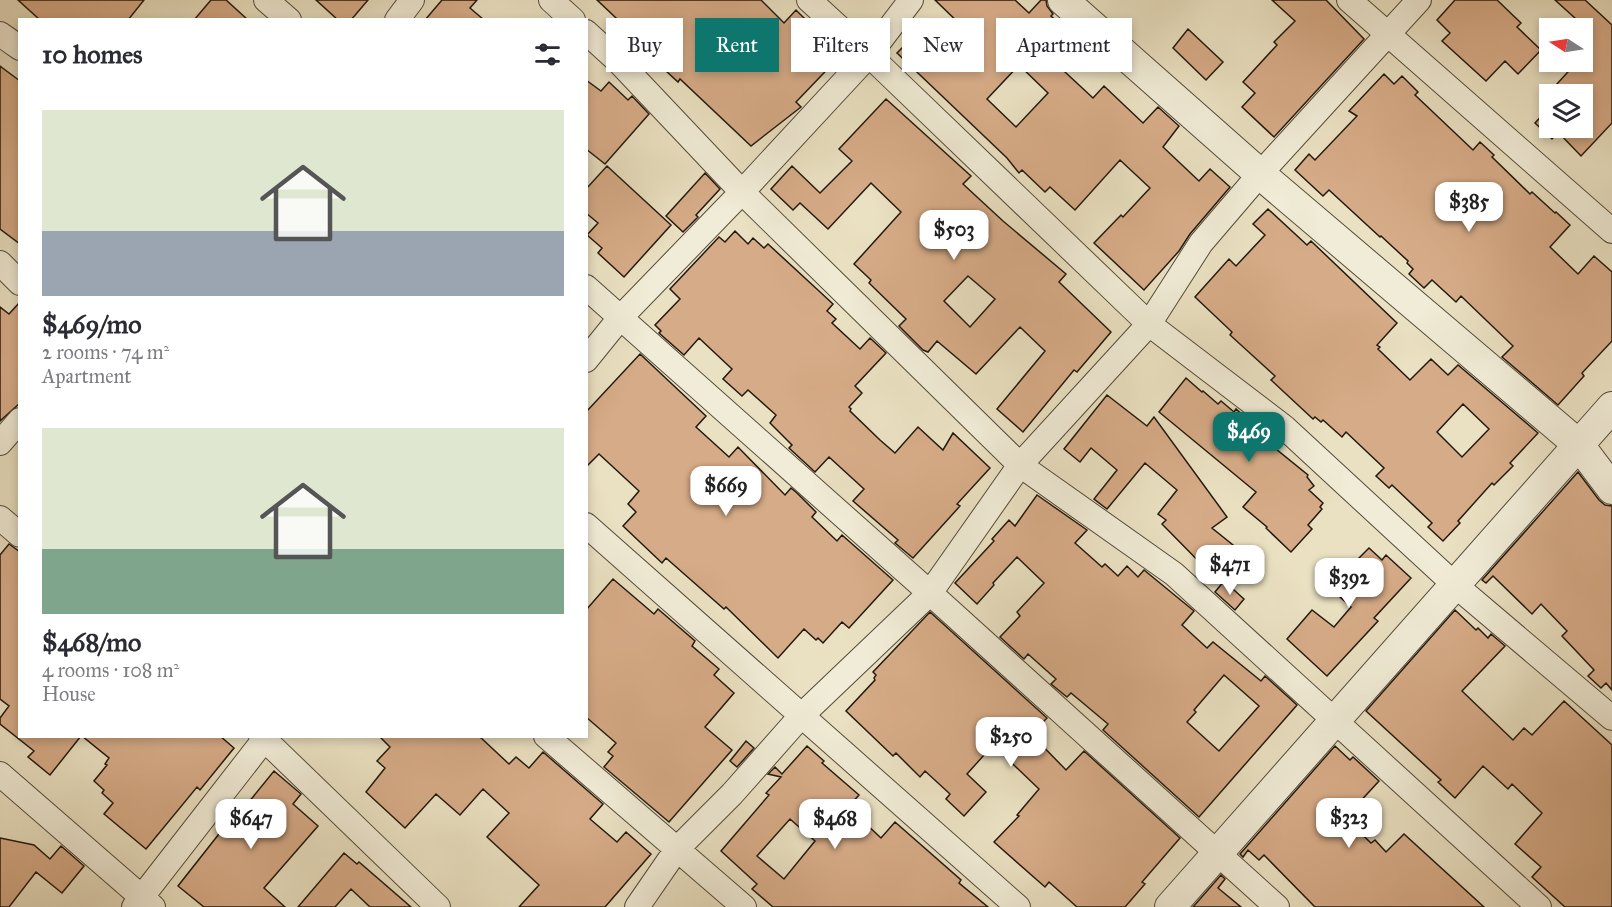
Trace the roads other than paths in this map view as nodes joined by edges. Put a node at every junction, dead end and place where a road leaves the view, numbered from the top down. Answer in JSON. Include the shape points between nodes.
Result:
{"nodes":[{"id":1,"x":266,"y":0,"type":"edge"},
{"id":2,"x":412,"y":0,"type":"edge"},
{"id":3,"x":551,"y":0,"type":"edge"},
{"id":4,"x":809,"y":0,"type":"edge"},
{"id":5,"x":911,"y":0,"type":"edge"},
{"id":6,"x":1063,"y":0,"type":"edge"},
{"id":7,"x":1349,"y":0,"type":"edge"},
{"id":8,"x":1419,"y":0,"type":"edge"},
{"id":9,"x":287,"y":18,"type":"edge"},
{"id":10,"x":398,"y":18,"type":"edge"},
{"id":11,"x":571,"y":18,"type":"edge"},
{"id":12,"x":829,"y":18,"type":"edge"},
{"id":13,"x":890,"y":28,"type":"edge"},
{"id":14,"x":1389,"y":33,"type":"junction"},
{"id":15,"x":0,"y":34,"type":"edge"},
{"id":16,"x":588,"y":34,"type":"edge"},
{"id":17,"x":18,"y":47,"type":"edge"},
{"id":18,"x":853,"y":72,"type":"edge"},
{"id":19,"x":887,"y":72,"type":"edge"},
{"id":20,"x":1260,"y":174,"type":"junction"},
{"id":21,"x":742,"y":192,"type":"junction"},
{"id":22,"x":1612,"y":231,"type":"edge"},
{"id":23,"x":0,"y":263,"type":"edge"},
{"id":24,"x":18,"y":281,"type":"edge"},
{"id":25,"x":588,"y":289,"type":"edge"},
{"id":26,"x":620,"y":318,"type":"junction"},
{"id":27,"x":1149,"y":324,"type":"junction"},
{"id":28,"x":588,"y":358,"type":"edge"},
{"id":29,"x":1612,"y":407,"type":"edge"},
{"id":30,"x":18,"y":422,"type":"edge"},
{"id":31,"x":0,"y":443,"type":"edge"},
{"id":32,"x":1579,"y":444,"type":"junction"},
{"id":33,"x":1020,"y":465,"type":"junction"},
{"id":34,"x":1612,"y":489,"type":"edge"},
{"id":35,"x":0,"y":519,"type":"edge"},
{"id":36,"x":588,"y":527,"type":"edge"},
{"id":37,"x":18,"y":533,"type":"edge"},
{"id":38,"x":1455,"y":585,"type":"junction"},
{"id":39,"x":930,"y":593,"type":"junction"},
{"id":40,"x":801,"y":716,"type":"junction"},
{"id":41,"x":1612,"y":718,"type":"edge"},
{"id":42,"x":1335,"y":720,"type":"junction"},
{"id":43,"x":263,"y":738,"type":"edge"},
{"id":44,"x":265,"y":738,"type":"edge"},
{"id":45,"x":548,"y":738,"type":"edge"},
{"id":46,"x":0,"y":774,"type":"edge"},
{"id":47,"x":677,"y":849,"type":"junction"},
{"id":48,"x":1216,"y":854,"type":"junction"},
{"id":49,"x":143,"y":904,"type":"edge"},
{"id":50,"x":438,"y":907,"type":"edge"},
{"id":51,"x":637,"y":907,"type":"edge"},
{"id":52,"x":744,"y":907,"type":"edge"},
{"id":53,"x":1018,"y":907,"type":"edge"},
{"id":54,"x":1170,"y":907,"type":"edge"},
{"id":55,"x":1277,"y":907,"type":"edge"},
{"id":56,"x":1539,"y":907,"type":"edge"}],
"edges":[{"from":1,"to":9,"type":"street"},
{"from":2,"to":10,"type":"street"},
{"from":3,"to":11,"type":"street"},
{"from":4,"to":12,"type":"street"},
{"from":5,"to":13,"type":"street"},
{"from":6,"to":20,"type":"street"},
{"from":7,"to":14,"type":"street"},
{"from":8,"to":14,"type":"street"},
{"from":14,"to":20,"type":"street"},
{"from":14,"to":22,"type":"street"},
{"from":15,"to":17,"type":"street"},
{"from":16,"to":21,"type":"street"},
{"from":18,"to":21,"type":"street"},
{"from":19,"to":27,"type":"street"},
{"from":20,"to":27,"type":"street","via":[[1202,243]]},
{"from":20,"to":32,"type":"street"},
{"from":21,"to":26,"type":"street"},
{"from":21,"to":33,"type":"street"},
{"from":23,"to":24,"type":"street"},
{"from":25,"to":26,"type":"street"},
{"from":26,"to":28,"type":"street"},
{"from":26,"to":39,"type":"street"},
{"from":27,"to":33,"type":"street"},
{"from":27,"to":38,"type":"street","via":[[1284,427]]},
{"from":29,"to":32,"type":"street"},
{"from":30,"to":31,"type":"street"},
{"from":32,"to":34,"type":"street"},
{"from":32,"to":38,"type":"street"},
{"from":33,"to":39,"type":"street"},
{"from":33,"to":42,"type":"street","via":[[1174,574]]},
{"from":35,"to":37,"type":"street"},
{"from":36,"to":40,"type":"street"},
{"from":38,"to":41,"type":"street"},
{"from":38,"to":42,"type":"street"},
{"from":39,"to":40,"type":"street"},
{"from":39,"to":48,"type":"street"},
{"from":40,"to":47,"type":"street"},
{"from":40,"to":53,"type":"street"},
{"from":42,"to":48,"type":"street"},
{"from":42,"to":56,"type":"street"},
{"from":43,"to":49,"type":"street"},
{"from":44,"to":50,"type":"street"},
{"from":45,"to":47,"type":"street"},
{"from":46,"to":49,"type":"street"},
{"from":47,"to":51,"type":"street"},
{"from":47,"to":52,"type":"street"},
{"from":48,"to":54,"type":"street"},
{"from":48,"to":55,"type":"street"}]}
